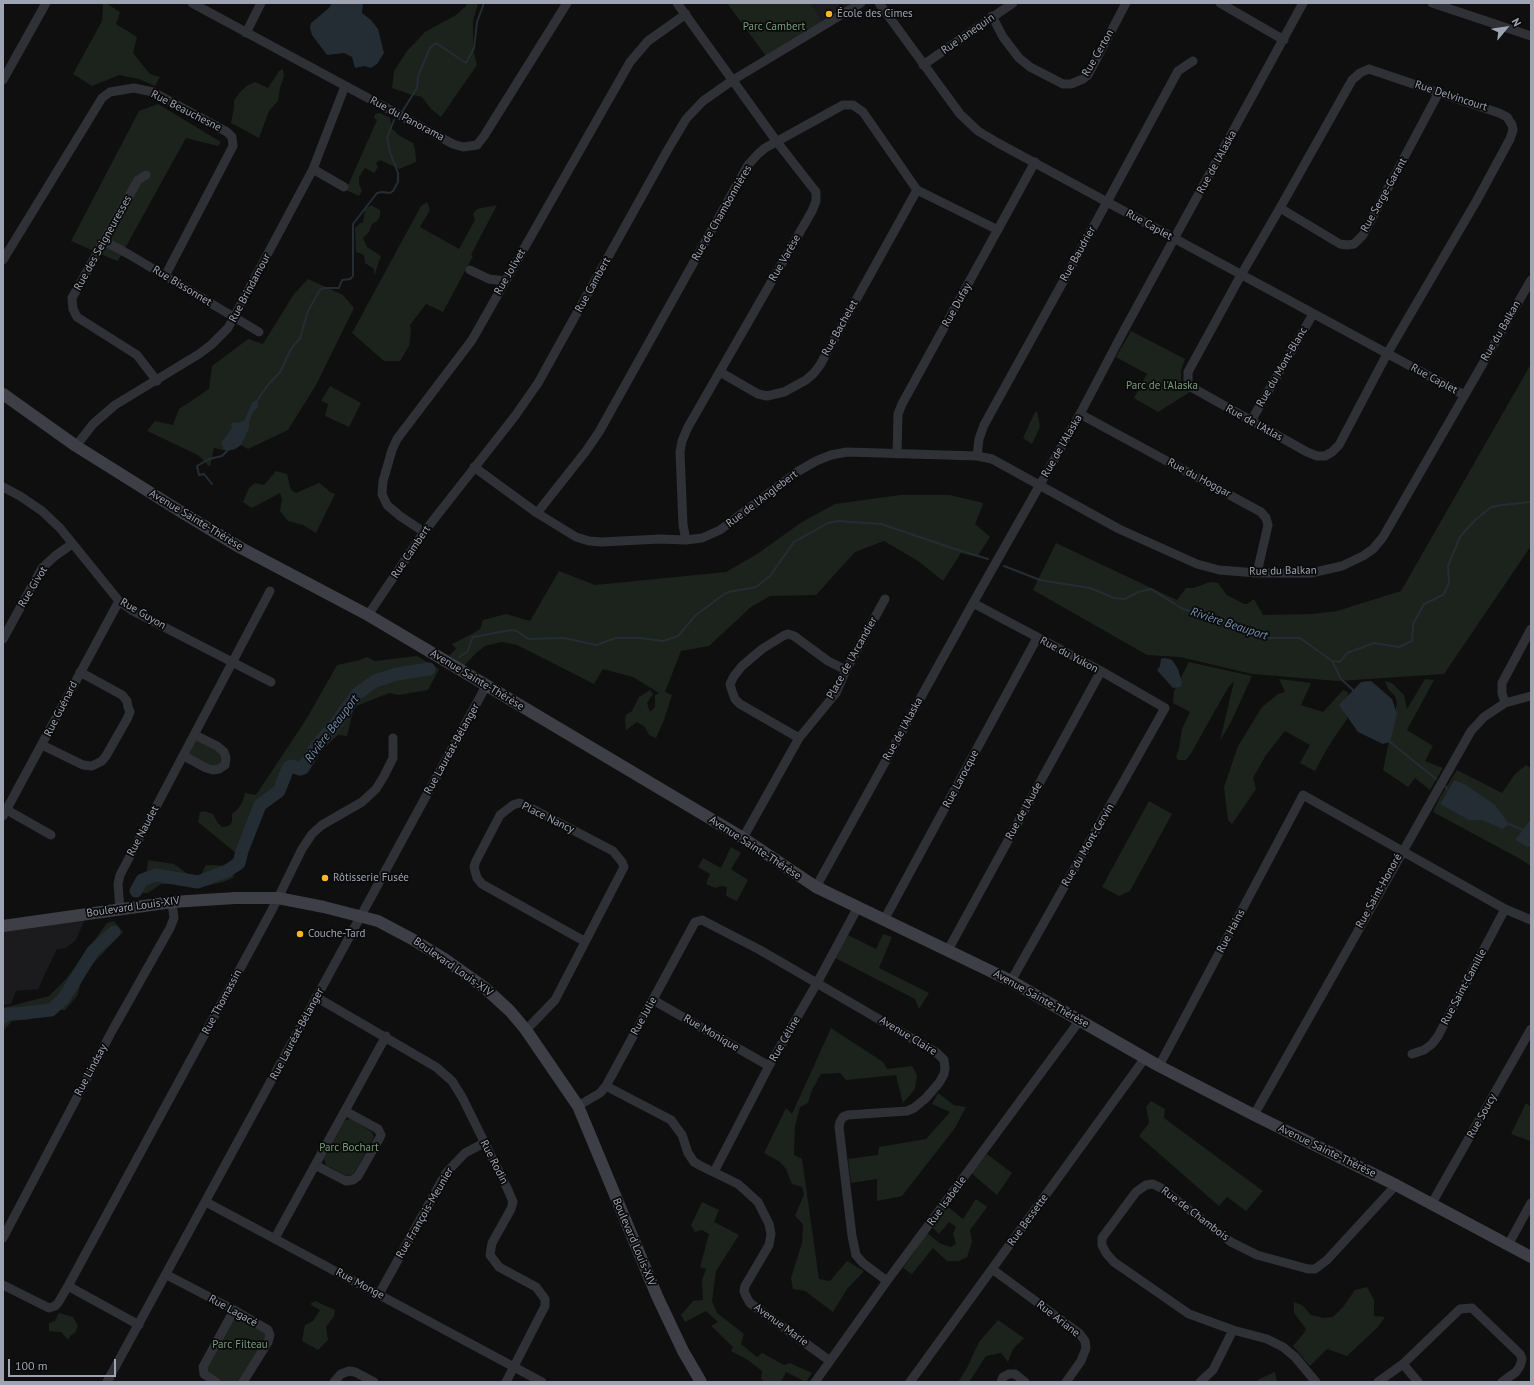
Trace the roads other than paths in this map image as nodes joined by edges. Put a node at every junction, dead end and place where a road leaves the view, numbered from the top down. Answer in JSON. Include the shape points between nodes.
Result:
{"nodes":[{"id":1,"x":46,"y":3,"type":"edge"},
{"id":2,"x":192,"y":3,"type":"edge"},
{"id":3,"x":261,"y":3,"type":"edge"},
{"id":4,"x":567,"y":3,"type":"edge"},
{"id":5,"x":678,"y":3,"type":"edge"},
{"id":6,"x":861,"y":3,"type":"edge"},
{"id":7,"x":879,"y":3,"type":"edge"},
{"id":8,"x":1013,"y":3,"type":"edge"},
{"id":9,"x":1126,"y":3,"type":"edge"},
{"id":10,"x":1220,"y":3,"type":"edge"},
{"id":11,"x":1303,"y":3,"type":"edge"},
{"id":12,"x":1432,"y":3,"type":"edge"},
{"id":13,"x":686,"y":14,"type":"junction"},
{"id":14,"x":992,"y":16,"type":"junction"},
{"id":15,"x":246,"y":32,"type":"junction"},
{"id":16,"x":1531,"y":36,"type":"edge"},
{"id":17,"x":1284,"y":40,"type":"junction"},
{"id":18,"x":1193,"y":61,"type":"dead end"},
{"id":19,"x":923,"y":65,"type":"junction"},
{"id":20,"x":3,"y":80,"type":"edge"},
{"id":21,"x":733,"y":80,"type":"junction"},
{"id":22,"x":345,"y":86,"type":"junction"},
{"id":23,"x":1439,"y":92,"type":"junction"},
{"id":24,"x":777,"y":142,"type":"junction"},
{"id":25,"x":1035,"y":162,"type":"junction"},
{"id":26,"x":314,"y":169,"type":"junction"},
{"id":27,"x":146,"y":175,"type":"dead end"},
{"id":28,"x":344,"y":187,"type":"dead end"},
{"id":29,"x":917,"y":190,"type":"junction"},
{"id":30,"x":1108,"y":202,"type":"junction"},
{"id":31,"x":1280,"y":208,"type":"junction"},
{"id":32,"x":998,"y":230,"type":"junction"},
{"id":33,"x":1174,"y":239,"type":"junction"},
{"id":34,"x":104,"y":241,"type":"junction"},
{"id":35,"x":3,"y":260,"type":"edge"},
{"id":36,"x":470,"y":270,"type":"dead end"},
{"id":37,"x":1241,"y":275,"type":"junction"},
{"id":38,"x":165,"y":276,"type":"junction"},
{"id":39,"x":505,"y":280,"type":"junction"},
{"id":40,"x":1531,"y":280,"type":"edge"},
{"id":41,"x":1313,"y":314,"type":"junction"},
{"id":42,"x":234,"y":318,"type":"junction"},
{"id":43,"x":259,"y":332,"type":"dead end"},
{"id":44,"x":1387,"y":354,"type":"junction"},
{"id":45,"x":720,"y":372,"type":"junction"},
{"id":46,"x":157,"y":381,"type":"junction"},
{"id":47,"x":3,"y":394,"type":"edge"},
{"id":48,"x":1464,"y":395,"type":"junction"},
{"id":49,"x":1080,"y":414,"type":"junction"},
{"id":50,"x":1251,"y":421,"type":"junction"},
{"id":51,"x":76,"y":446,"type":"junction"},
{"id":52,"x":897,"y":454,"type":"junction"},
{"id":53,"x":977,"y":456,"type":"junction"},
{"id":54,"x":474,"y":467,"type":"junction"},
{"id":55,"x":1039,"y":486,"type":"junction"},
{"id":56,"x":3,"y":487,"type":"edge"},
{"id":57,"x":538,"y":513,"type":"junction"},
{"id":58,"x":424,"y":532,"type":"junction"},
{"id":59,"x":686,"y":540,"type":"junction"},
{"id":60,"x":72,"y":544,"type":"junction"},
{"id":61,"x":1257,"y":573,"type":"junction"},
{"id":62,"x":270,"y":591,"type":"dead end"},
{"id":63,"x":885,"y":600,"type":"dead end"},
{"id":64,"x":119,"y":602,"type":"junction"},
{"id":65,"x":973,"y":603,"type":"junction"},
{"id":66,"x":368,"y":615,"type":"junction"},
{"id":67,"x":1531,"y":629,"type":"edge"},
{"id":68,"x":1037,"y":638,"type":"junction"},
{"id":69,"x":3,"y":639,"type":"edge"},
{"id":70,"x":232,"y":661,"type":"junction"},
{"id":71,"x":846,"y":670,"type":"junction"},
{"id":72,"x":1101,"y":671,"type":"junction"},
{"id":73,"x":80,"y":672,"type":"junction"},
{"id":74,"x":271,"y":682,"type":"dead end"},
{"id":75,"x":486,"y":686,"type":"junction"},
{"id":76,"x":1531,"y":696,"type":"edge"},
{"id":77,"x":1505,"y":703,"type":"junction"},
{"id":78,"x":1165,"y":708,"type":"joint"},
{"id":79,"x":195,"y":735,"type":"junction"},
{"id":80,"x":393,"y":738,"type":"dead end"},
{"id":81,"x":799,"y":738,"type":"junction"},
{"id":82,"x":42,"y":745,"type":"junction"},
{"id":83,"x":184,"y":756,"type":"junction"},
{"id":84,"x":5,"y":813,"type":"edge"},
{"id":85,"x":51,"y":835,"type":"dead end"},
{"id":86,"x":743,"y":838,"type":"junction"},
{"id":87,"x":1402,"y":850,"type":"junction"},
{"id":88,"x":816,"y":887,"type":"junction"},
{"id":89,"x":278,"y":898,"type":"junction"},
{"id":90,"x":172,"y":902,"type":"junction"},
{"id":91,"x":858,"y":908,"type":"junction"},
{"id":92,"x":120,"y":909,"type":"junction"},
{"id":93,"x":1505,"y":909,"type":"junction"},
{"id":94,"x":360,"y":917,"type":"junction"},
{"id":95,"x":702,"y":920,"type":"joint"},
{"id":96,"x":884,"y":920,"type":"junction"},
{"id":97,"x":1531,"y":920,"type":"edge"},
{"id":98,"x":3,"y":926,"type":"edge"},
{"id":99,"x":584,"y":941,"type":"junction"},
{"id":100,"x":948,"y":950,"type":"junction"},
{"id":101,"x":1010,"y":981,"type":"junction"},
{"id":102,"x":818,"y":983,"type":"junction"},
{"id":103,"x":316,"y":997,"type":"junction"},
{"id":104,"x":653,"y":1000,"type":"junction"},
{"id":105,"x":1080,"y":1020,"type":"junction"},
{"id":106,"x":1531,"y":1028,"type":"edge"},
{"id":107,"x":526,"y":1030,"type":"junction"},
{"id":108,"x":386,"y":1036,"type":"junction"},
{"id":109,"x":1412,"y":1054,"type":"dead end"},
{"id":110,"x":1145,"y":1058,"type":"junction"},
{"id":111,"x":769,"y":1066,"type":"junction"},
{"id":112,"x":1159,"y":1066,"type":"junction"},
{"id":113,"x":606,"y":1086,"type":"junction"},
{"id":114,"x":578,"y":1106,"type":"junction"},
{"id":115,"x":345,"y":1111,"type":"junction"},
{"id":116,"x":1254,"y":1115,"type":"junction"},
{"id":117,"x":484,"y":1143,"type":"junction"},
{"id":118,"x":315,"y":1165,"type":"junction"},
{"id":119,"x":714,"y":1172,"type":"junction"},
{"id":120,"x":1396,"y":1185,"type":"junction"},
{"id":121,"x":206,"y":1202,"type":"junction"},
{"id":122,"x":1531,"y":1203,"type":"edge"},
{"id":123,"x":1432,"y":1204,"type":"junction"},
{"id":124,"x":3,"y":1238,"type":"edge"},
{"id":125,"x":275,"y":1238,"type":"junction"},
{"id":126,"x":1508,"y":1245,"type":"junction"},
{"id":127,"x":1531,"y":1257,"type":"edge"},
{"id":128,"x":992,"y":1270,"type":"junction"},
{"id":129,"x":166,"y":1275,"type":"junction"},
{"id":130,"x":887,"y":1281,"type":"junction"},
{"id":131,"x":3,"y":1285,"type":"edge"},
{"id":132,"x":68,"y":1286,"type":"junction"},
{"id":133,"x":379,"y":1294,"type":"junction"},
{"id":134,"x":234,"y":1310,"type":"junction"},
{"id":135,"x":139,"y":1326,"type":"junction"},
{"id":136,"x":1232,"y":1330,"type":"junction"},
{"id":137,"x":830,"y":1361,"type":"junction"},
{"id":138,"x":1403,"y":1364,"type":"junction"},
{"id":139,"x":514,"y":1366,"type":"junction"},
{"id":140,"x":107,"y":1382,"type":"edge"},
{"id":141,"x":216,"y":1382,"type":"edge"},
{"id":142,"x":243,"y":1382,"type":"edge"},
{"id":143,"x":334,"y":1382,"type":"edge"},
{"id":144,"x":374,"y":1382,"type":"edge"},
{"id":145,"x":506,"y":1382,"type":"edge"},
{"id":146,"x":542,"y":1382,"type":"edge"},
{"id":147,"x":701,"y":1382,"type":"edge"},
{"id":148,"x":815,"y":1382,"type":"edge"},
{"id":149,"x":910,"y":1382,"type":"edge"},
{"id":150,"x":1001,"y":1382,"type":"edge"},
{"id":151,"x":1025,"y":1382,"type":"edge"},
{"id":152,"x":1066,"y":1382,"type":"edge"},
{"id":153,"x":1200,"y":1382,"type":"edge"},
{"id":154,"x":1316,"y":1382,"type":"edge"},
{"id":155,"x":1378,"y":1382,"type":"edge"},
{"id":156,"x":1418,"y":1382,"type":"edge"},
{"id":157,"x":1502,"y":1382,"type":"edge"}],
"edges":[{"from":1,"to":20,"type":"street"},
{"from":2,"to":15,"type":"street","name":"Rue du Panorama"},
{"from":3,"to":15,"type":"street"},
{"from":4,"to":22,"type":"street","name":"Rue du Panorama","via":[[477,145],[463,147],[453,144]]},
{"from":5,"to":13,"type":"street","name":"Rue Varèse"},
{"from":6,"to":21,"type":"street","name":"Rue Cambert"},
{"from":7,"to":19,"type":"street","name":"Rue Caplet"},
{"from":8,"to":14,"type":"street","name":"Rue Janequin"},
{"from":9,"to":14,"type":"street","name":"Rue Certon","via":[[1088,75],[1083,80],[1071,84],[1063,84],[1030,67],[1019,58],[1003,37]]},
{"from":10,"to":17,"type":"street"},
{"from":11,"to":17,"type":"street","name":"Rue de l'Alaska"},
{"from":12,"to":16,"type":"street"},
{"from":13,"to":21,"type":"street","name":"Rue Varèse"},
{"from":13,"to":39,"type":"street","name":"Rue Jolivet","via":[[648,41],[630,62]]},
{"from":14,"to":19,"type":"street","name":"Rue Janequin"},
{"from":15,"to":22,"type":"street","name":"Rue du Panorama"},
{"from":17,"to":33,"type":"street","name":"Rue de l'Alaska"},
{"from":18,"to":30,"type":"street","name":"Rue Baudrier","via":[[1178,71]]},
{"from":19,"to":25,"type":"street","name":"Rue Caplet","via":[[960,114],[978,131]]},
{"from":21,"to":24,"type":"street","name":"Rue Varèse"},
{"from":21,"to":54,"type":"street","name":"Rue Cambert","via":[[703,101],[686,119],[538,383]]},
{"from":22,"to":26,"type":"street","name":"Rue Brindamour"},
{"from":23,"to":31,"type":"street","name":"Rue Delvincourt","via":[[1369,69],[1360,73],[1352,80]]},
{"from":23,"to":31,"type":"street","name":"Rue Serge-Garant","via":[[1362,235],[1354,244],[1340,244]]},
{"from":23,"to":44,"type":"street","name":"Rue Delvincourt","via":[[1500,112],[1512,125],[1513,130],[1477,200]]},
{"from":24,"to":29,"type":"street","name":"Rue de Chambonnières","via":[[843,105],[853,105],[863,112]]},
{"from":24,"to":45,"type":"street","name":"Rue Varèse","via":[[816,192],[816,201]]},
{"from":24,"to":57,"type":"street","name":"Rue de Chambonnières","via":[[758,154],[748,165],[599,432]]},
{"from":25,"to":30,"type":"street","name":"Rue Caplet"},
{"from":25,"to":32,"type":"street","name":"Rue Dufay"},
{"from":26,"to":28,"type":"street"},
{"from":26,"to":42,"type":"street","name":"Rue Brindamour"},
{"from":27,"to":34,"type":"street","name":"Rue des Seigneuresses","via":[[138,180]]},
{"from":29,"to":32,"type":"street","name":"Rue de Chambonnières"},
{"from":29,"to":45,"type":"street","name":"Rue Bachelet","via":[[814,373],[784,392],[767,396],[758,394]]},
{"from":30,"to":33,"type":"street","name":"Rue Caplet"},
{"from":30,"to":53,"type":"street","name":"Rue Baudrier","via":[[984,425]]},
{"from":31,"to":37,"type":"street","name":"Rue Delvincourt"},
{"from":32,"to":52,"type":"street","name":"Rue Dufay","via":[[902,404],[898,414]]},
{"from":33,"to":37,"type":"street","name":"Rue Caplet"},
{"from":33,"to":49,"type":"street","name":"Rue de l'Alaska"},
{"from":34,"to":38,"type":"street","name":"Rue Bissonnet"},
{"from":34,"to":46,"type":"street","name":"Rue des Seigneuresses","via":[[72,298],[73,309],[77,318],[137,354]]},
{"from":35,"to":38,"type":"street","name":"Rue Beauchesne","via":[[102,98],[110,92],[134,88],[153,92],[232,137],[233,146]]},
{"from":36,"to":39,"type":"street","via":[[489,279]]},
{"from":37,"to":41,"type":"street","name":"Rue Caplet"},
{"from":37,"to":50,"type":"street","name":"Rue de l'Atlas","via":[[1188,372],[1188,382],[1191,387]]},
{"from":38,"to":42,"type":"street","name":"Rue Bissonnet"},
{"from":39,"to":58,"type":"street","name":"Rue Jolivet","via":[[472,340],[397,439],[392,450],[382,494],[387,505]]},
{"from":40,"to":48,"type":"street","name":"Rue du Balkan"},
{"from":41,"to":44,"type":"street","name":"Rue Caplet"},
{"from":41,"to":50,"type":"street","name":"Rue du Mont-Blanc"},
{"from":42,"to":43,"type":"street","name":"Rue Bissonnet"},
{"from":42,"to":46,"type":"street","name":"Rue Brindamour","via":[[211,345]]},
{"from":44,"to":48,"type":"street","name":"Rue Caplet"},
{"from":44,"to":50,"type":"street","name":"Rue de l'Atlas","via":[[1339,445],[1325,456],[1307,452]]},
{"from":45,"to":59,"type":"street","name":"Rue Varèse","via":[[682,441],[680,452]]},
{"from":46,"to":51,"type":"street","name":"Rue Brindamour","via":[[102,415]]},
{"from":47,"to":51,"type":"street","name":"Avenue Sainte-Thérèse"},
{"from":48,"to":61,"type":"street","name":"Rue du Balkan","via":[[1383,537],[1373,549],[1342,566],[1311,573]]},
{"from":49,"to":55,"type":"street","name":"Rue de l'Alaska"},
{"from":49,"to":61,"type":"street","name":"Rue du Hoggar","via":[[1261,512],[1268,525]]},
{"from":51,"to":66,"type":"street","name":"Avenue Sainte-Thérèse","via":[[241,548]]},
{"from":52,"to":53,"type":"street","name":"Rue de l'Anglebert"},
{"from":52,"to":59,"type":"street","name":"Rue de l'Anglebert","via":[[847,452],[816,461],[797,472],[720,530],[702,538]]},
{"from":53,"to":55,"type":"street","name":"Rue de l'Anglebert","via":[[992,459]]},
{"from":54,"to":57,"type":"street","name":"Rue de l'Anglebert"},
{"from":54,"to":58,"type":"street","name":"Rue Cambert"},
{"from":55,"to":61,"type":"street","name":"Rue du Balkan","via":[[1119,529],[1198,564],[1219,570]]},
{"from":55,"to":65,"type":"street","name":"Rue de l'Alaska"},
{"from":56,"to":60,"type":"street","name":"Rue Guyon","via":[[42,511]]},
{"from":57,"to":59,"type":"street","name":"Rue de l'Anglebert","via":[[589,541]]},
{"from":58,"to":66,"type":"street","name":"Rue Cambert"},
{"from":60,"to":64,"type":"street","name":"Rue Guyon"},
{"from":60,"to":69,"type":"street","name":"Rue Givot","via":[[42,568]]},
{"from":62,"to":70,"type":"street","name":"Rue Naudet"},
{"from":63,"to":71,"type":"street","name":"Place de l'Arcandier"},
{"from":64,"to":70,"type":"street","name":"Rue Guyon"},
{"from":64,"to":73,"type":"street","name":"Rue Guénard"},
{"from":65,"to":68,"type":"street","name":"Rue du Yukon"},
{"from":65,"to":88,"type":"street","name":"Rue de l'Alaska"},
{"from":66,"to":75,"type":"street","name":"Avenue Sainte-Thérèse"},
{"from":67,"to":77,"type":"street","via":[[1502,683]]},
{"from":68,"to":72,"type":"street","name":"Rue du Yukon"},
{"from":68,"to":96,"type":"street","name":"Rue Larocque"},
{"from":70,"to":74,"type":"street","name":"Rue Guyon"},
{"from":70,"to":79,"type":"street","name":"Rue Naudet"},
{"from":71,"to":81,"type":"street","name":"Place de l'Arcandier","via":[[836,694]]},
{"from":71,"to":81,"type":"street","via":[[788,634],[762,649],[734,676],[730,684],[740,704]]},
{"from":72,"to":78,"type":"street","name":"Rue du Yukon"},
{"from":72,"to":100,"type":"street","name":"Rue de l'Aude"},
{"from":73,"to":82,"type":"street","name":"Rue Guénard"},
{"from":73,"to":82,"type":"street","via":[[122,695],[130,712],[127,719],[106,756],[92,766],[83,765]]},
{"from":75,"to":86,"type":"street","name":"Avenue Sainte-Thérèse"},
{"from":75,"to":94,"type":"street","name":"Rue Lauréat-Bélanger"},
{"from":76,"to":77,"type":"street","name":"Rue Saint-Honoré"},
{"from":77,"to":87,"type":"street","name":"Rue Saint-Honoré","via":[[1470,730]]},
{"from":78,"to":101,"type":"street","name":"Rue du Mont-Cervin"},
{"from":79,"to":83,"type":"street","name":"Rue Naudet"},
{"from":79,"to":83,"type":"street","via":[[224,752],[225,765],[220,770],[213,770]]},
{"from":80,"to":89,"type":"street","name":"Rue Thomassin","via":[[392,758],[376,789],[362,802],[322,825],[312,834]]},
{"from":81,"to":86,"type":"street","name":"Place de l'Arcandier"},
{"from":82,"to":84,"type":"street","name":"Rue Guénard"},
{"from":83,"to":92,"type":"street","name":"Rue Naudet","via":[[120,875]]},
{"from":84,"to":85,"type":"street"},
{"from":86,"to":88,"type":"street","name":"Avenue Sainte-Thérèse"},
{"from":87,"to":93,"type":"street"},
{"from":87,"to":112,"type":"street","name":"Rue Hains","via":[[1303,795]]},
{"from":87,"to":116,"type":"street","name":"Rue Saint-Honoré"},
{"from":88,"to":91,"type":"street","name":"Avenue Sainte-Thérèse"},
{"from":89,"to":90,"type":"street","name":"Boulevard Louis-XIV"},
{"from":89,"to":94,"type":"street","name":"Boulevard Louis-XIV"},
{"from":89,"to":132,"type":"street","name":"Rue Thomassin"},
{"from":90,"to":92,"type":"street","name":"Boulevard Louis-XIV"},
{"from":90,"to":124,"type":"street","name":"Rue Lindsay","via":[[174,918],[170,928],[112,1031]]},
{"from":91,"to":96,"type":"street","name":"Avenue Sainte-Thérèse"},
{"from":91,"to":102,"type":"street","name":"Rue Céline"},
{"from":92,"to":98,"type":"street","name":"Boulevard Louis-XIV"},
{"from":93,"to":97,"type":"street"},
{"from":93,"to":109,"type":"street","name":"Rue Saint-Camille","via":[[1438,1036],[1424,1050]]},
{"from":94,"to":103,"type":"street","name":"Rue Lauréat-Bélanger"},
{"from":94,"to":107,"type":"street","name":"Boulevard Louis-XIV","via":[[378,921],[443,958],[485,988],[510,1010]]},
{"from":95,"to":102,"type":"street","name":"Avenue Claire"},
{"from":95,"to":104,"type":"street","name":"Rue Julie","via":[[695,922]]},
{"from":96,"to":100,"type":"street","name":"Avenue Sainte-Thérèse"},
{"from":99,"to":99,"type":"street","name":"Place Nancy","via":[[624,867],[622,862],[613,851],[525,805],[513,805],[500,815],[476,861],[474,867],[478,878],[482,884]]},
{"from":99,"to":107,"type":"street","name":"Place Nancy","via":[[555,1000]]},
{"from":100,"to":101,"type":"street","name":"Avenue Sainte-Thérèse"},
{"from":101,"to":105,"type":"street","name":"Avenue Sainte-Thérèse"},
{"from":102,"to":111,"type":"street","name":"Rue Céline"},
{"from":102,"to":130,"type":"street","name":"Avenue Claire","via":[[937,1053],[944,1060],[944,1074],[939,1083],[914,1108],[907,1111],[848,1115],[840,1122],[856,1255]]},
{"from":103,"to":108,"type":"street","name":"Rue Rodin"},
{"from":103,"to":121,"type":"street","name":"Rue Lauréat-Bélanger"},
{"from":104,"to":111,"type":"street","name":"Rue Monique"},
{"from":104,"to":113,"type":"street","name":"Rue Julie"},
{"from":105,"to":110,"type":"street","name":"Avenue Sainte-Thérèse"},
{"from":105,"to":130,"type":"street","name":"Rue Isabelle"},
{"from":106,"to":123,"type":"street","name":"Rue Soucy"},
{"from":107,"to":114,"type":"street","name":"Boulevard Louis-XIV"},
{"from":108,"to":115,"type":"street"},
{"from":108,"to":117,"type":"street","name":"Rue Rodin","via":[[436,1067],[452,1082]]},
{"from":110,"to":112,"type":"street","name":"Avenue Sainte-Thérèse"},
{"from":110,"to":128,"type":"street","name":"Rue Bessette"},
{"from":111,"to":119,"type":"street","name":"Rue Céline"},
{"from":112,"to":116,"type":"street","name":"Avenue Sainte-Thérèse"},
{"from":113,"to":114,"type":"street","name":"Rue Julie","via":[[600,1093]]},
{"from":113,"to":119,"type":"street","name":"Avenue Marie","via":[[671,1120],[680,1131],[694,1162]]},
{"from":114,"to":147,"type":"street","name":"Boulevard Louis-XIV","via":[[657,1296]]},
{"from":115,"to":118,"type":"street"},
{"from":115,"to":118,"type":"street","via":[[378,1129],[380,1139],[354,1180],[346,1181]]},
{"from":116,"to":120,"type":"street","name":"Avenue Sainte-Thérèse"},
{"from":117,"to":133,"type":"street","name":"Rue François-Meunier","via":[[464,1154],[446,1173]]},
{"from":117,"to":139,"type":"street","name":"Rue Rodin","via":[[513,1202],[492,1243],[490,1256],[499,1267],[536,1287],[545,1299],[543,1312]]},
{"from":118,"to":125,"type":"street"},
{"from":119,"to":137,"type":"street","name":"Avenue Marie","via":[[749,1192],[758,1202],[770,1224],[769,1245],[745,1286],[744,1292],[750,1303]]},
{"from":120,"to":123,"type":"street","name":"Avenue Sainte-Thérèse"},
{"from":120,"to":136,"type":"street","name":"Rue de Chambois","via":[[1328,1260],[1315,1269],[1257,1255],[1231,1242],[1153,1184],[1146,1185],[1136,1192],[1102,1238],[1106,1253],[1114,1262],[1190,1314]]},
{"from":121,"to":125,"type":"street","name":"Rue Monge"},
{"from":121,"to":129,"type":"street","name":"Rue Lauréat-Bélanger"},
{"from":122,"to":126,"type":"street"},
{"from":123,"to":126,"type":"street","name":"Avenue Sainte-Thérèse"},
{"from":125,"to":133,"type":"street","name":"Rue Monge"},
{"from":126,"to":127,"type":"street","name":"Avenue Sainte-Thérèse"},
{"from":128,"to":149,"type":"street","name":"Rue Bessette"},
{"from":128,"to":152,"type":"street","name":"Rue Ariane","via":[[1079,1333],[1085,1341],[1086,1348],[1081,1361]]},
{"from":129,"to":134,"type":"street","name":"Rue Lagacé"},
{"from":129,"to":135,"type":"street","name":"Rue Lauréat-Bélanger"},
{"from":130,"to":137,"type":"street","name":"Rue Isabelle"},
{"from":131,"to":132,"type":"street","name":"Rue Thomassin","via":[[49,1308],[58,1303]]},
{"from":132,"to":135,"type":"street"},
{"from":133,"to":139,"type":"street","name":"Rue Monge"},
{"from":134,"to":141,"type":"street","via":[[203,1367],[204,1374]]},
{"from":134,"to":142,"type":"street","name":"Rue Lagacé","via":[[268,1330],[270,1335]]},
{"from":135,"to":140,"type":"street","name":"Rue Lauréat-Bélanger"},
{"from":136,"to":153,"type":"street","via":[[1213,1370]]},
{"from":136,"to":154,"type":"street","name":"Rue de Chambois","via":[[1267,1339],[1283,1347]]},
{"from":137,"to":148,"type":"street","name":"Rue Isabelle"},
{"from":138,"to":155,"type":"street"},
{"from":138,"to":156,"type":"street"},
{"from":138,"to":157,"type":"street","via":[[1460,1309],[1472,1308],[1520,1354],[1520,1366]]},
{"from":139,"to":145,"type":"street"},
{"from":139,"to":146,"type":"street","name":"Rue Monge"},
{"from":143,"to":144,"type":"street","via":[[341,1374],[349,1371]]},
{"from":150,"to":151,"type":"street","via":[[1003,1377],[1015,1374]]}]}
